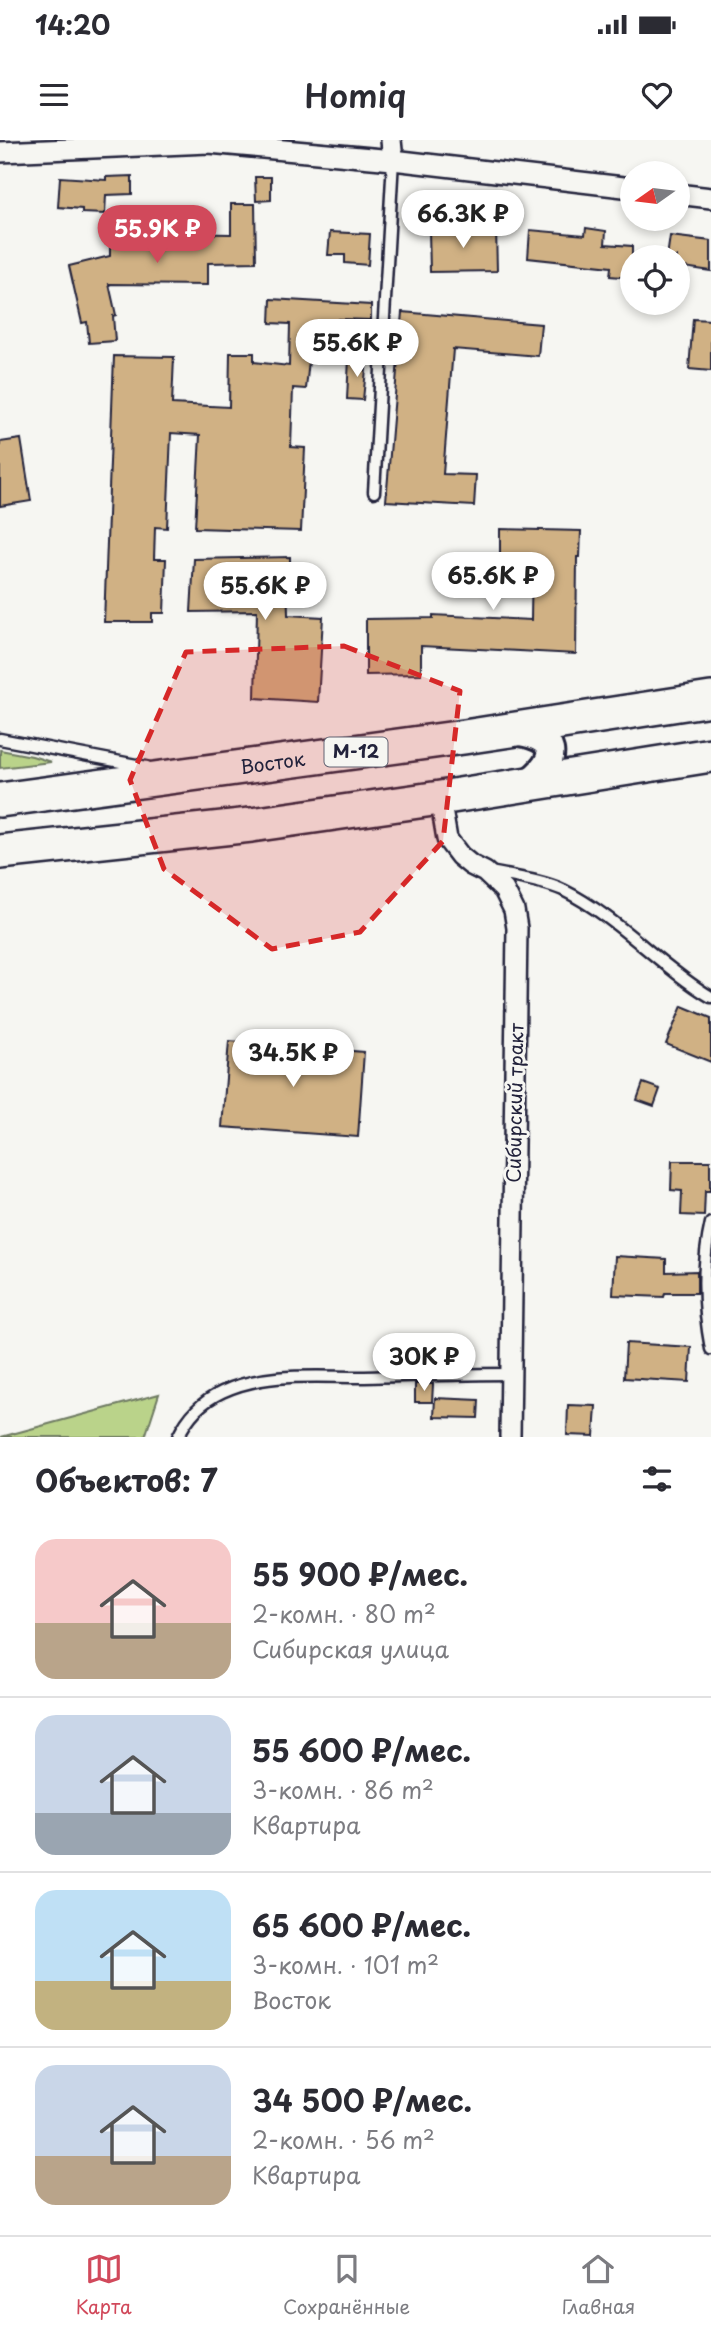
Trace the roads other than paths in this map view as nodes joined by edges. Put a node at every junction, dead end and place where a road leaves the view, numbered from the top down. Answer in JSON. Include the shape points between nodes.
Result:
{"nodes":[{"id":1,"x":6,"y":148,"type":"edge"},
{"id":2,"x":392,"y":150,"type":"edge"},
{"id":3,"x":620,"y":186,"type":"edge"},
{"id":4,"x":690,"y":196,"type":"edge"},
{"id":5,"x":711,"y":198,"type":"edge"},
{"id":6,"x":374,"y":492,"type":"dead end"},
{"id":7,"x":711,"y":699,"type":"edge"},
{"id":8,"x":509,"y":730,"type":"junction"},
{"id":9,"x":0,"y":739,"type":"edge"},
{"id":10,"x":711,"y":755,"type":"edge"},
{"id":11,"x":189,"y":774,"type":"junction"},
{"id":12,"x":526,"y":784,"type":"junction"},
{"id":13,"x":440,"y":798,"type":"junction"},
{"id":14,"x":0,"y":800,"type":"edge"},
{"id":15,"x":0,"y":852,"type":"edge"},
{"id":16,"x":485,"y":872,"type":"junction"},
{"id":17,"x":711,"y":997,"type":"edge"},
{"id":18,"x":711,"y":1223,"type":"edge"},
{"id":19,"x":711,"y":1349,"type":"edge"},
{"id":20,"x":510,"y":1374,"type":"junction"},
{"id":21,"x":178,"y":1437,"type":"edge"},
{"id":22,"x":510,"y":1437,"type":"edge"}],
"edges":[{"from":1,"to":2,"type":"street","via":[[209,143]]},
{"from":2,"to":3,"type":"street"},
{"from":2,"to":6,"type":"lane"},
{"from":4,"to":5,"type":"street"},
{"from":7,"to":8,"type":"highway","name":"Восток","number":"М-12"},
{"from":8,"to":11,"type":"highway","name":"Восток","number":"М-12"},
{"from":8,"to":12,"type":"street","via":[[539,736],[551,749],[544,770]]},
{"from":9,"to":11,"type":"lane"},
{"from":10,"to":12,"type":"highway"},
{"from":11,"to":14,"type":"highway","name":"Восток","number":"М-12"},
{"from":12,"to":13,"type":"highway"},
{"from":13,"to":15,"type":"highway","via":[[251,825]]},
{"from":13,"to":16,"type":"street","name":"Сибирский тракт","via":[[447,839],[460,856]]},
{"from":16,"to":17,"type":"lane","via":[[547,884],[576,897]]},
{"from":16,"to":20,"type":"street","name":"Сибирский тракт","via":[[504,890],[517,928]]},
{"from":18,"to":19,"type":"lane","via":[[704,1312]]},
{"from":20,"to":21,"type":"lane","via":[[251,1382],[223,1391],[198,1407]]},
{"from":20,"to":22,"type":"street","name":"Сибирский тракт"}]}
